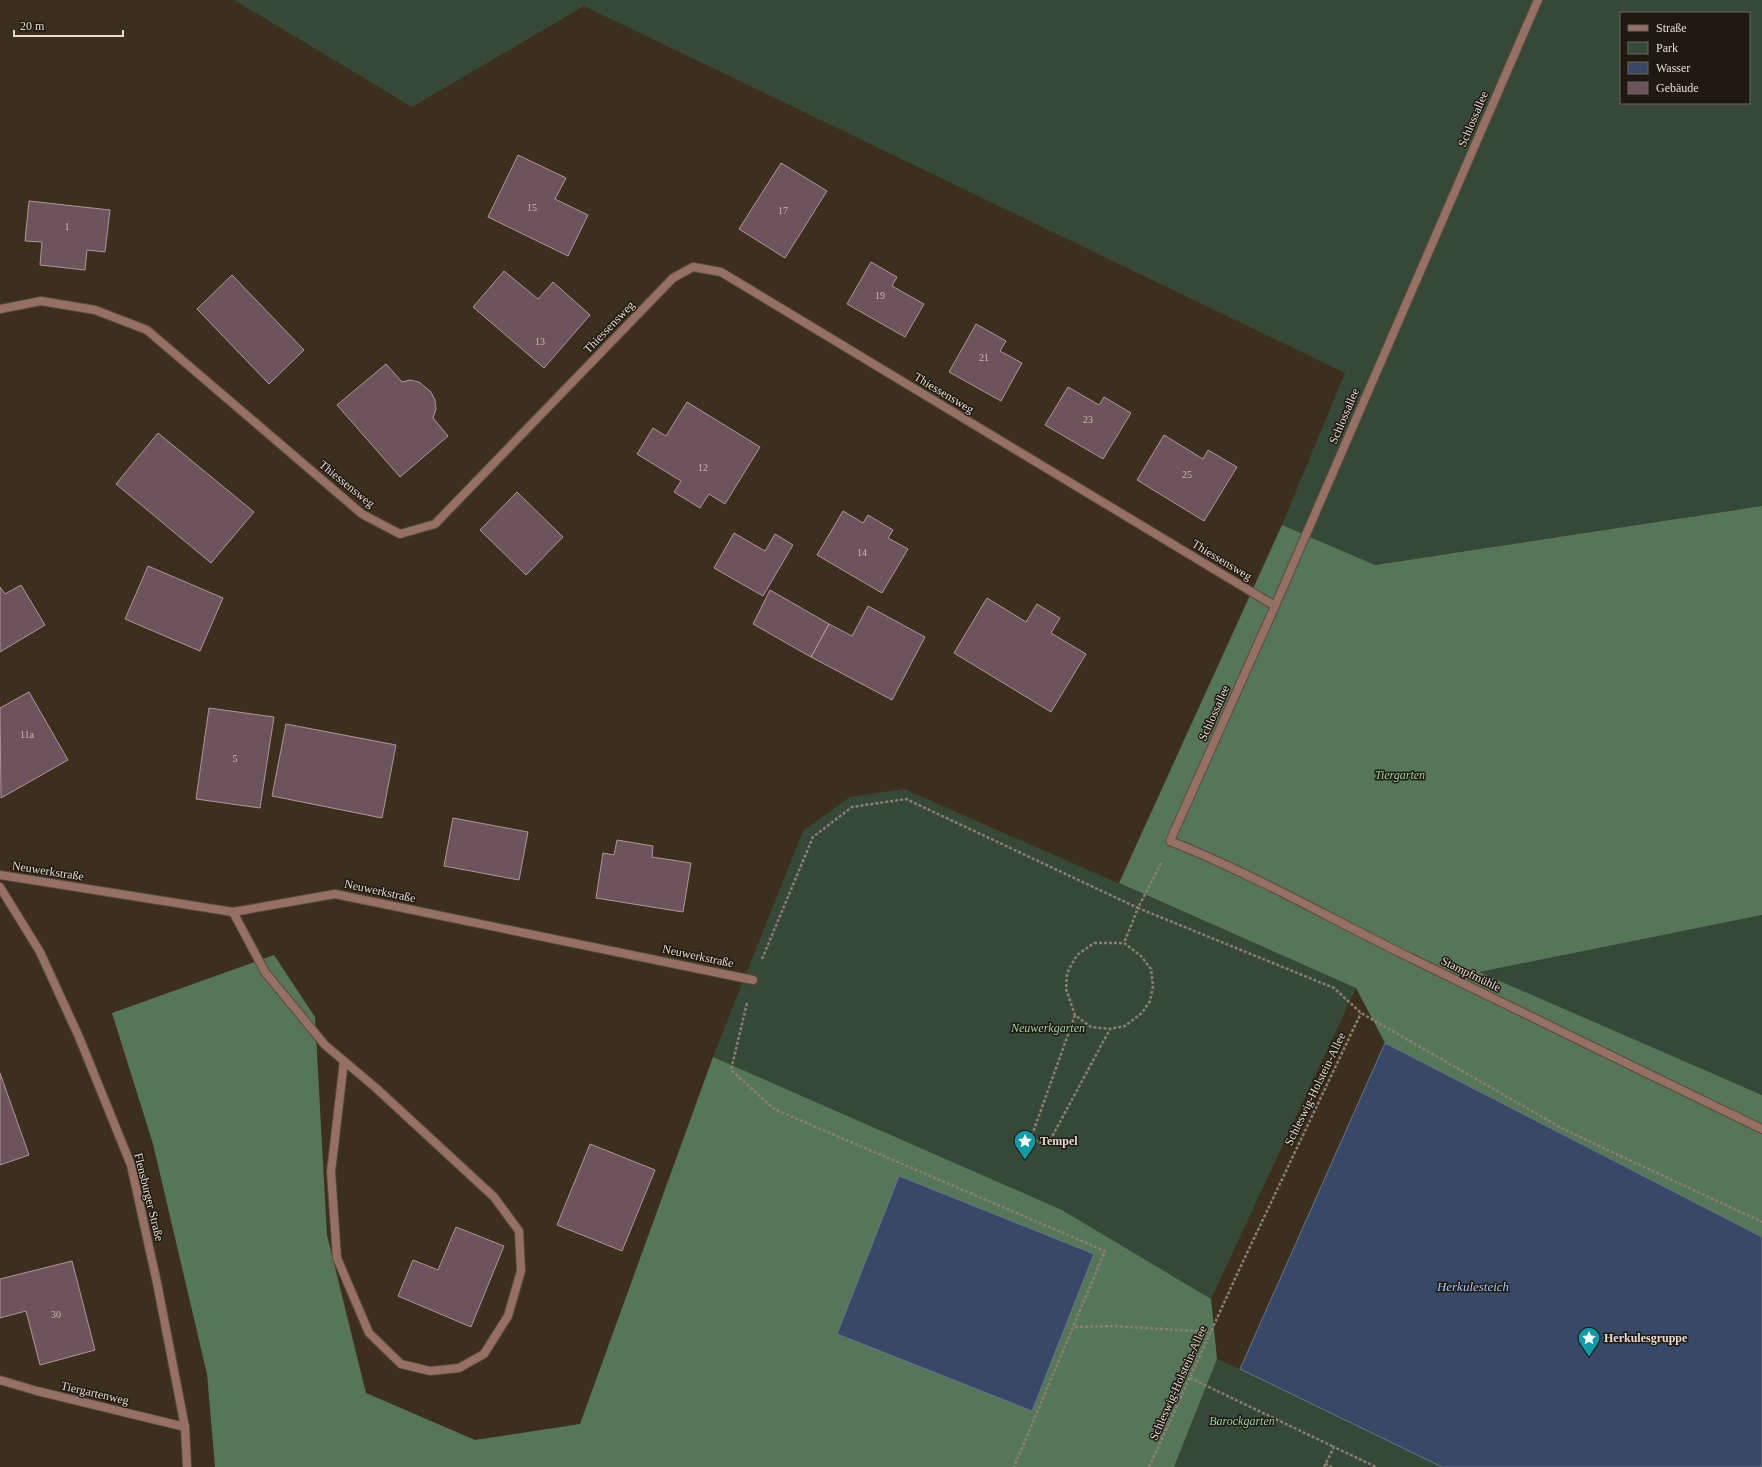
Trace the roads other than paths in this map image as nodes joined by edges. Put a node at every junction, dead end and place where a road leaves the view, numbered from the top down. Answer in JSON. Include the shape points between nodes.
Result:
{"nodes":[{"id":1,"x":1538,"y":0,"type":"edge"},
{"id":2,"x":0,"y":309,"type":"edge"},
{"id":3,"x":1275,"y":606,"type":"junction"},
{"id":4,"x":1170,"y":841,"type":"joint"},
{"id":5,"x":0,"y":875,"type":"edge"},
{"id":6,"x":0,"y":887,"type":"edge"},
{"id":7,"x":233,"y":912,"type":"junction"},
{"id":8,"x":753,"y":980,"type":"road end"},
{"id":9,"x":344,"y":1061,"type":"junction"},
{"id":10,"x":1762,"y":1129,"type":"edge"},
{"id":11,"x":0,"y":1380,"type":"edge"},
{"id":12,"x":185,"y":1427,"type":"junction"},
{"id":13,"x":187,"y":1467,"type":"edge"}],
"edges":[{"from":1,"to":3,"type":"street","name":"Schlossallee"},
{"from":2,"to":3,"type":"street","name":"Thiessensweg","via":[[41,301],[95,310],[147,330],[362,514],[400,534],[435,524],[673,278],[693,267],[721,272]]},
{"from":3,"to":4,"type":"street","name":"Schlossallee"},
{"from":4,"to":10,"type":"street","name":"Stampfmühle","via":[[1281,891],[1410,958]]},
{"from":5,"to":7,"type":"street","name":"Neuwerkstraße"},
{"from":6,"to":12,"type":"street","name":"Flensburger Straße","via":[[40,952],[79,1037],[131,1165]]},
{"from":7,"to":8,"type":"street","name":"Neuwerkstraße","via":[[335,894]]},
{"from":7,"to":9,"type":"street","via":[[265,972],[325,1045]]},
{"from":9,"to":9,"type":"street","via":[[494,1197],[519,1231],[521,1271],[508,1316],[484,1354],[459,1368],[430,1371],[401,1364],[369,1332],[337,1258],[331,1172]]},
{"from":11,"to":12,"type":"street","name":"Tiergartenweg"},
{"from":12,"to":13,"type":"street","name":"Flensburger Straße"}]}
